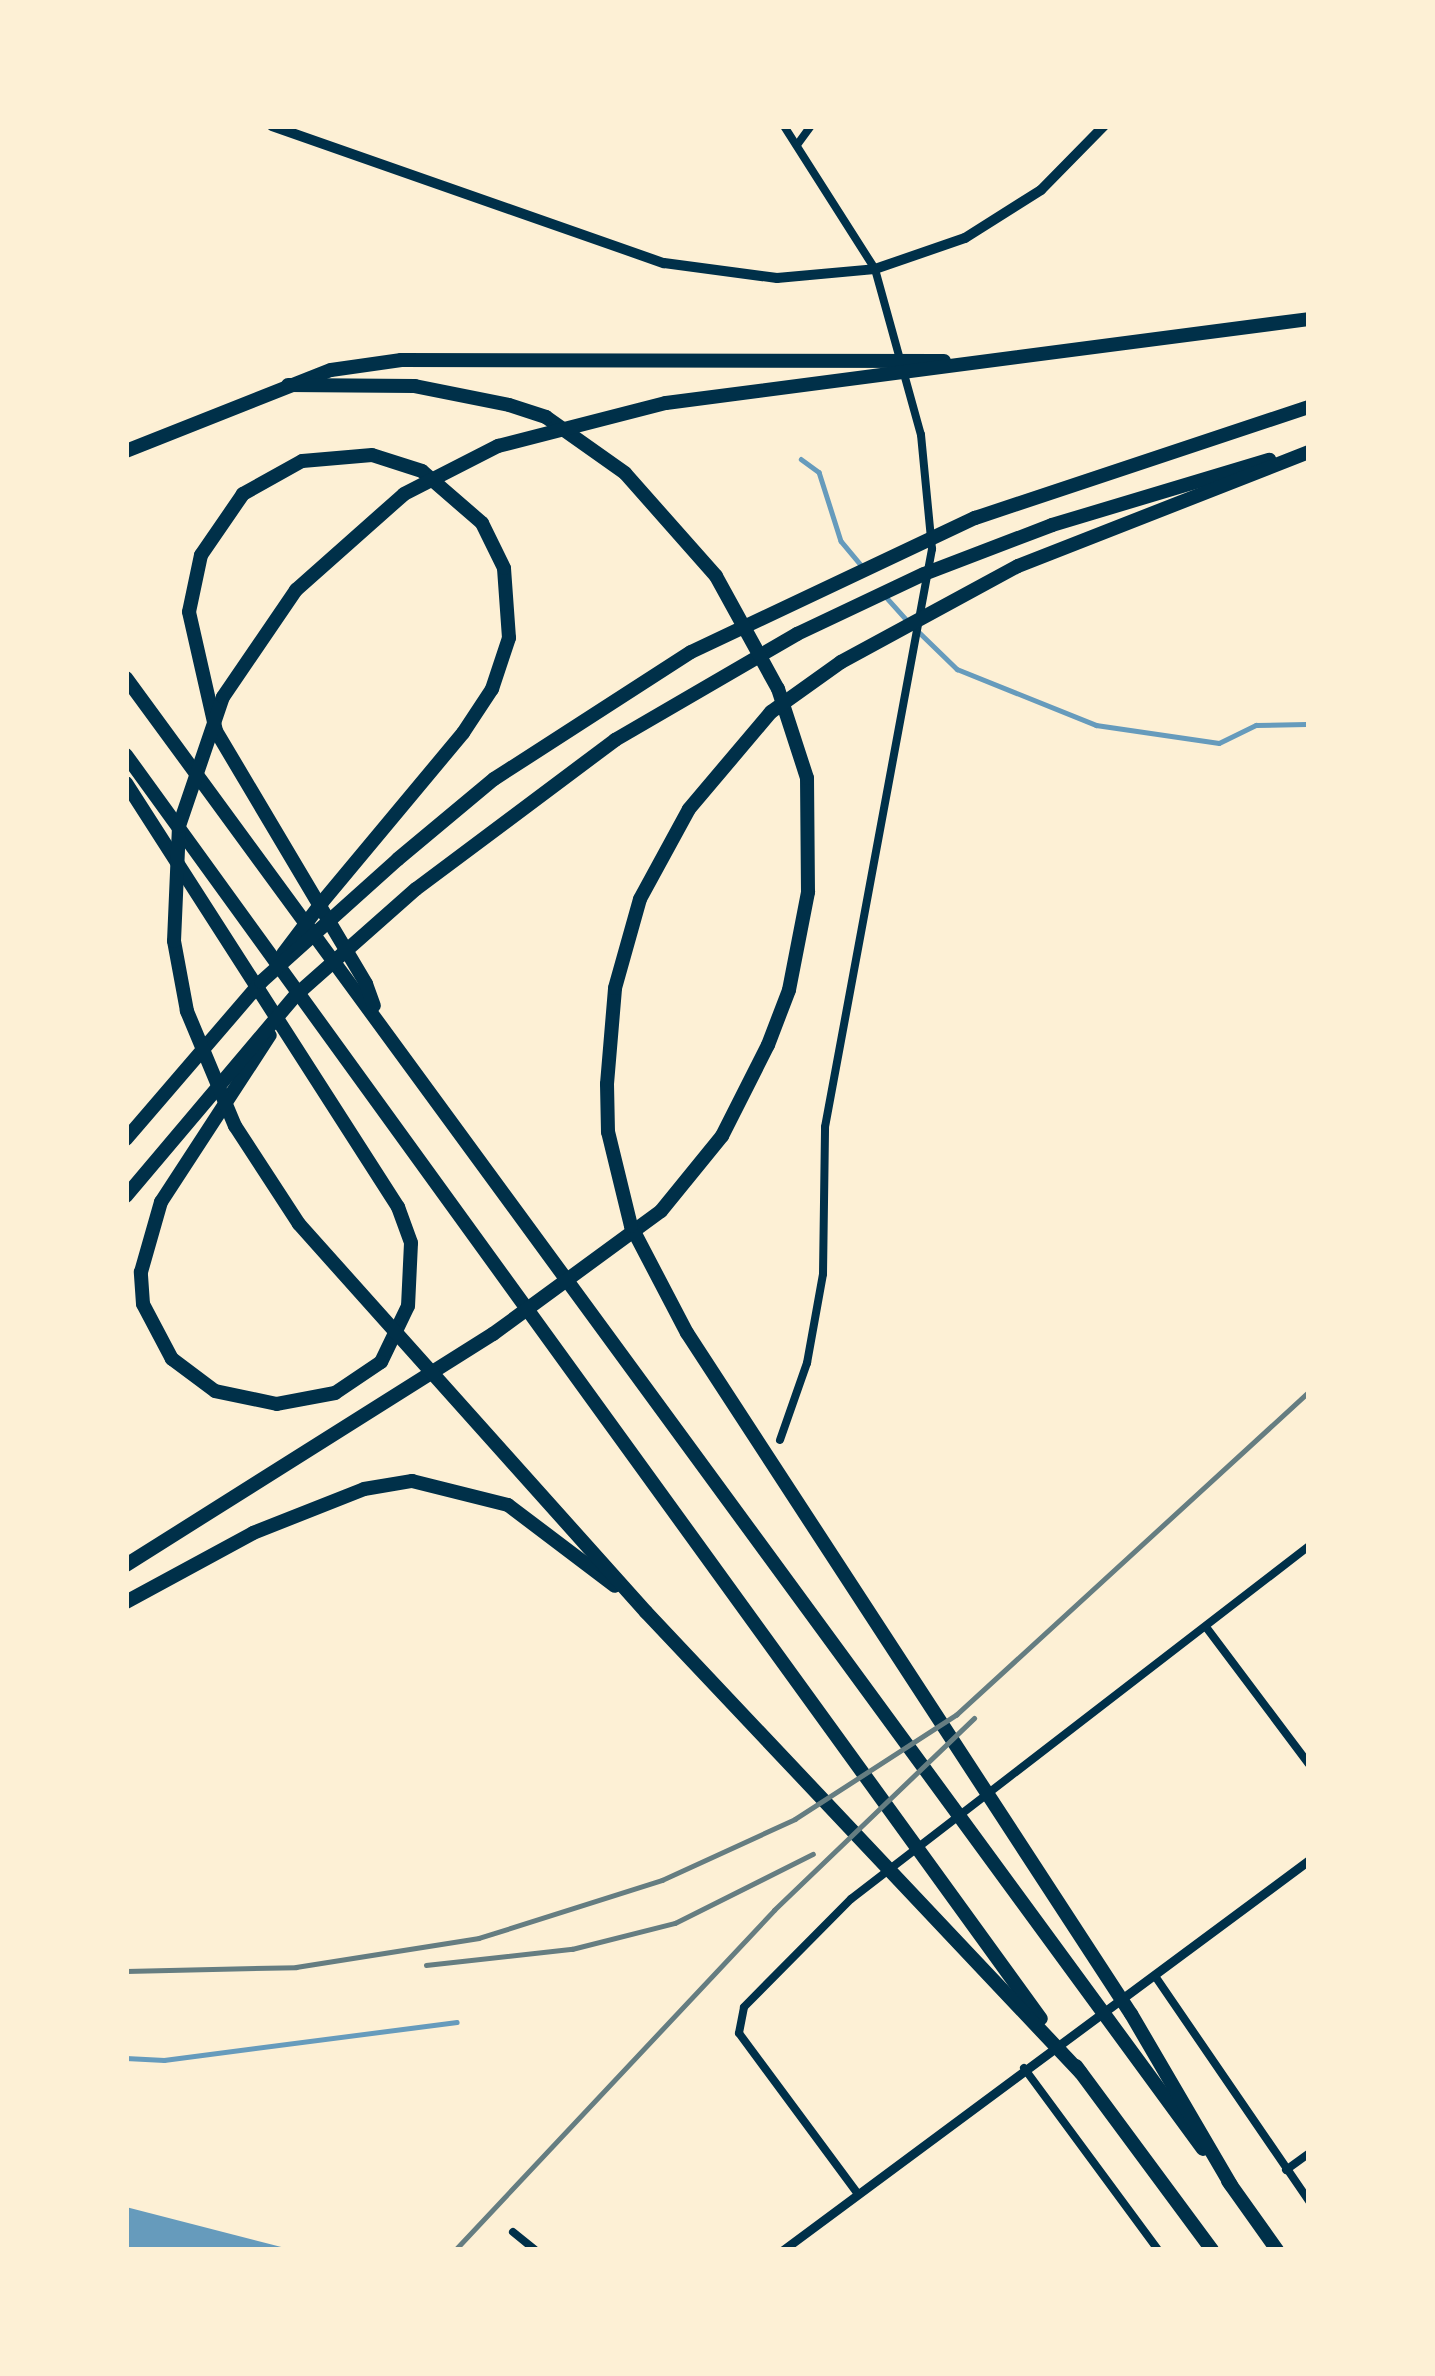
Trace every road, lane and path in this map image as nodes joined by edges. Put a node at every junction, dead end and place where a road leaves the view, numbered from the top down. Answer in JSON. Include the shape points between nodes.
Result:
{"nodes":[{"id":1,"x":272,"y":126,"type":"edge"},
{"id":2,"x":784,"y":126,"type":"edge"},
{"id":3,"x":811,"y":126,"type":"edge"},
{"id":4,"x":1104,"y":126,"type":"edge"},
{"id":5,"x":796,"y":146,"type":"junction"},
{"id":6,"x":875,"y":268,"type":"junction"},
{"id":7,"x":1309,"y":320,"type":"edge"},
{"id":8,"x":1009,"y":361,"type":"junction"},
{"id":9,"x":288,"y":385,"type":"junction"},
{"id":10,"x":1309,"y":407,"type":"edge"},
{"id":11,"x":126,"y":451,"type":"edge"},
{"id":12,"x":1309,"y":451,"type":"edge"},
{"id":13,"x":126,"y":678,"type":"edge"},
{"id":14,"x":126,"y":755,"type":"edge"},
{"id":15,"x":126,"y":783,"type":"edge"},
{"id":16,"x":262,"y":982,"type":"junction"},
{"id":17,"x":296,"y":995,"type":"junction"},
{"id":18,"x":383,"y":1025,"type":"junction"},
{"id":19,"x":126,"y":1139,"type":"edge"},
{"id":20,"x":126,"y":1196,"type":"edge"},
{"id":21,"x":780,"y":1440,"type":"dead end"},
{"id":22,"x":1309,"y":1546,"type":"edge"},
{"id":23,"x":126,"y":1565,"type":"edge"},
{"id":24,"x":126,"y":1602,"type":"edge"},
{"id":25,"x":646,"y":1612,"type":"junction"},
{"id":26,"x":1206,"y":1627,"type":"junction"},
{"id":27,"x":1309,"y":1764,"type":"edge"},
{"id":28,"x":1309,"y":1860,"type":"edge"},
{"id":29,"x":1155,"y":1976,"type":"junction"},
{"id":30,"x":1024,"y":2068,"type":"junction"},
{"id":31,"x":1081,"y":2073,"type":"junction"},
{"id":32,"x":1309,"y":2153,"type":"edge"},
{"id":33,"x":1286,"y":2170,"type":"junction"},
{"id":34,"x":1231,"y":2185,"type":"junction"},
{"id":35,"x":858,"y":2194,"type":"junction"},
{"id":36,"x":1309,"y":2201,"type":"edge"},
{"id":37,"x":513,"y":2232,"type":"dead end"},
{"id":38,"x":535,"y":2250,"type":"edge"},
{"id":39,"x":783,"y":2250,"type":"edge"},
{"id":40,"x":1157,"y":2250,"type":"edge"},
{"id":41,"x":1212,"y":2250,"type":"edge"},
{"id":42,"x":1277,"y":2250,"type":"edge"}],
"edges":[{"from":1,"to":6,"type":"main road","via":[[682,268],[759,278]]},
{"from":2,"to":5,"type":"street"},
{"from":3,"to":5,"type":"street"},
{"from":4,"to":6,"type":"main road","via":[[1065,170],[991,225]]},
{"from":5,"to":6,"type":"street"},
{"from":6,"to":21,"type":"street","via":[[921,435],[932,549],[825,1127],[823,1274],[808,1363]]},
{"from":7,"to":8,"type":"highway"},
{"from":8,"to":9,"type":"highway","via":[[400,360]]},
{"from":8,"to":25,"type":"highway","via":[[597,417],[498,446],[404,494],[324,558],[270,622],[223,697],[188,791],[174,941],[206,1070],[235,1126],[336,1272]]},
{"from":9,"to":11,"type":"highway"},
{"from":9,"to":23,"type":"highway","via":[[415,386],[509,405],[546,417],[625,473],[681,531],[752,631],[796,738],[812,845],[789,990],[745,1095],[695,1175],[600,1261]]},
{"from":10,"to":16,"type":"highway","via":[[975,518],[709,642],[494,779]]},
{"from":12,"to":17,"type":"highway","via":[[986,549],[782,642],[573,767]]},
{"from":12,"to":34,"type":"highway","via":[[956,596],[771,712],[701,792],[640,899],[615,988],[607,1084],[608,1132],[631,1226],[687,1333],[1131,2014]]},
{"from":13,"to":18,"type":"highway"},
{"from":14,"to":31,"type":"highway","via":[[741,1614]]},
{"from":15,"to":17,"type":"highway","via":[[398,1207],[412,1270],[399,1333],[381,1363],[334,1393],[249,1402],[172,1359],[143,1304],[144,1244],[160,1202]]},
{"from":16,"to":18,"type":"highway","via":[[463,733],[492,688],[509,638],[504,568],[482,523],[433,477],[372,455],[302,460],[260,481],[226,512],[194,572],[192,637],[216,731]]},
{"from":16,"to":19,"type":"highway"},
{"from":17,"to":20,"type":"highway"},
{"from":18,"to":34,"type":"highway"},
{"from":22,"to":26,"type":"street"},
{"from":24,"to":25,"type":"highway","via":[[253,1533],[339,1497],[412,1481],[508,1504]]},
{"from":25,"to":31,"type":"highway"},
{"from":26,"to":27,"type":"street"},
{"from":26,"to":35,"type":"street","via":[[851,1900],[744,2007],[740,2032]]},
{"from":28,"to":29,"type":"street"},
{"from":29,"to":30,"type":"street"},
{"from":29,"to":33,"type":"street"},
{"from":30,"to":35,"type":"street"},
{"from":30,"to":40,"type":"street"},
{"from":31,"to":41,"type":"highway"},
{"from":32,"to":33,"type":"street"},
{"from":33,"to":36,"type":"street"},
{"from":34,"to":42,"type":"highway"},
{"from":35,"to":39,"type":"street"},
{"from":37,"to":38,"type":"street"}]}
